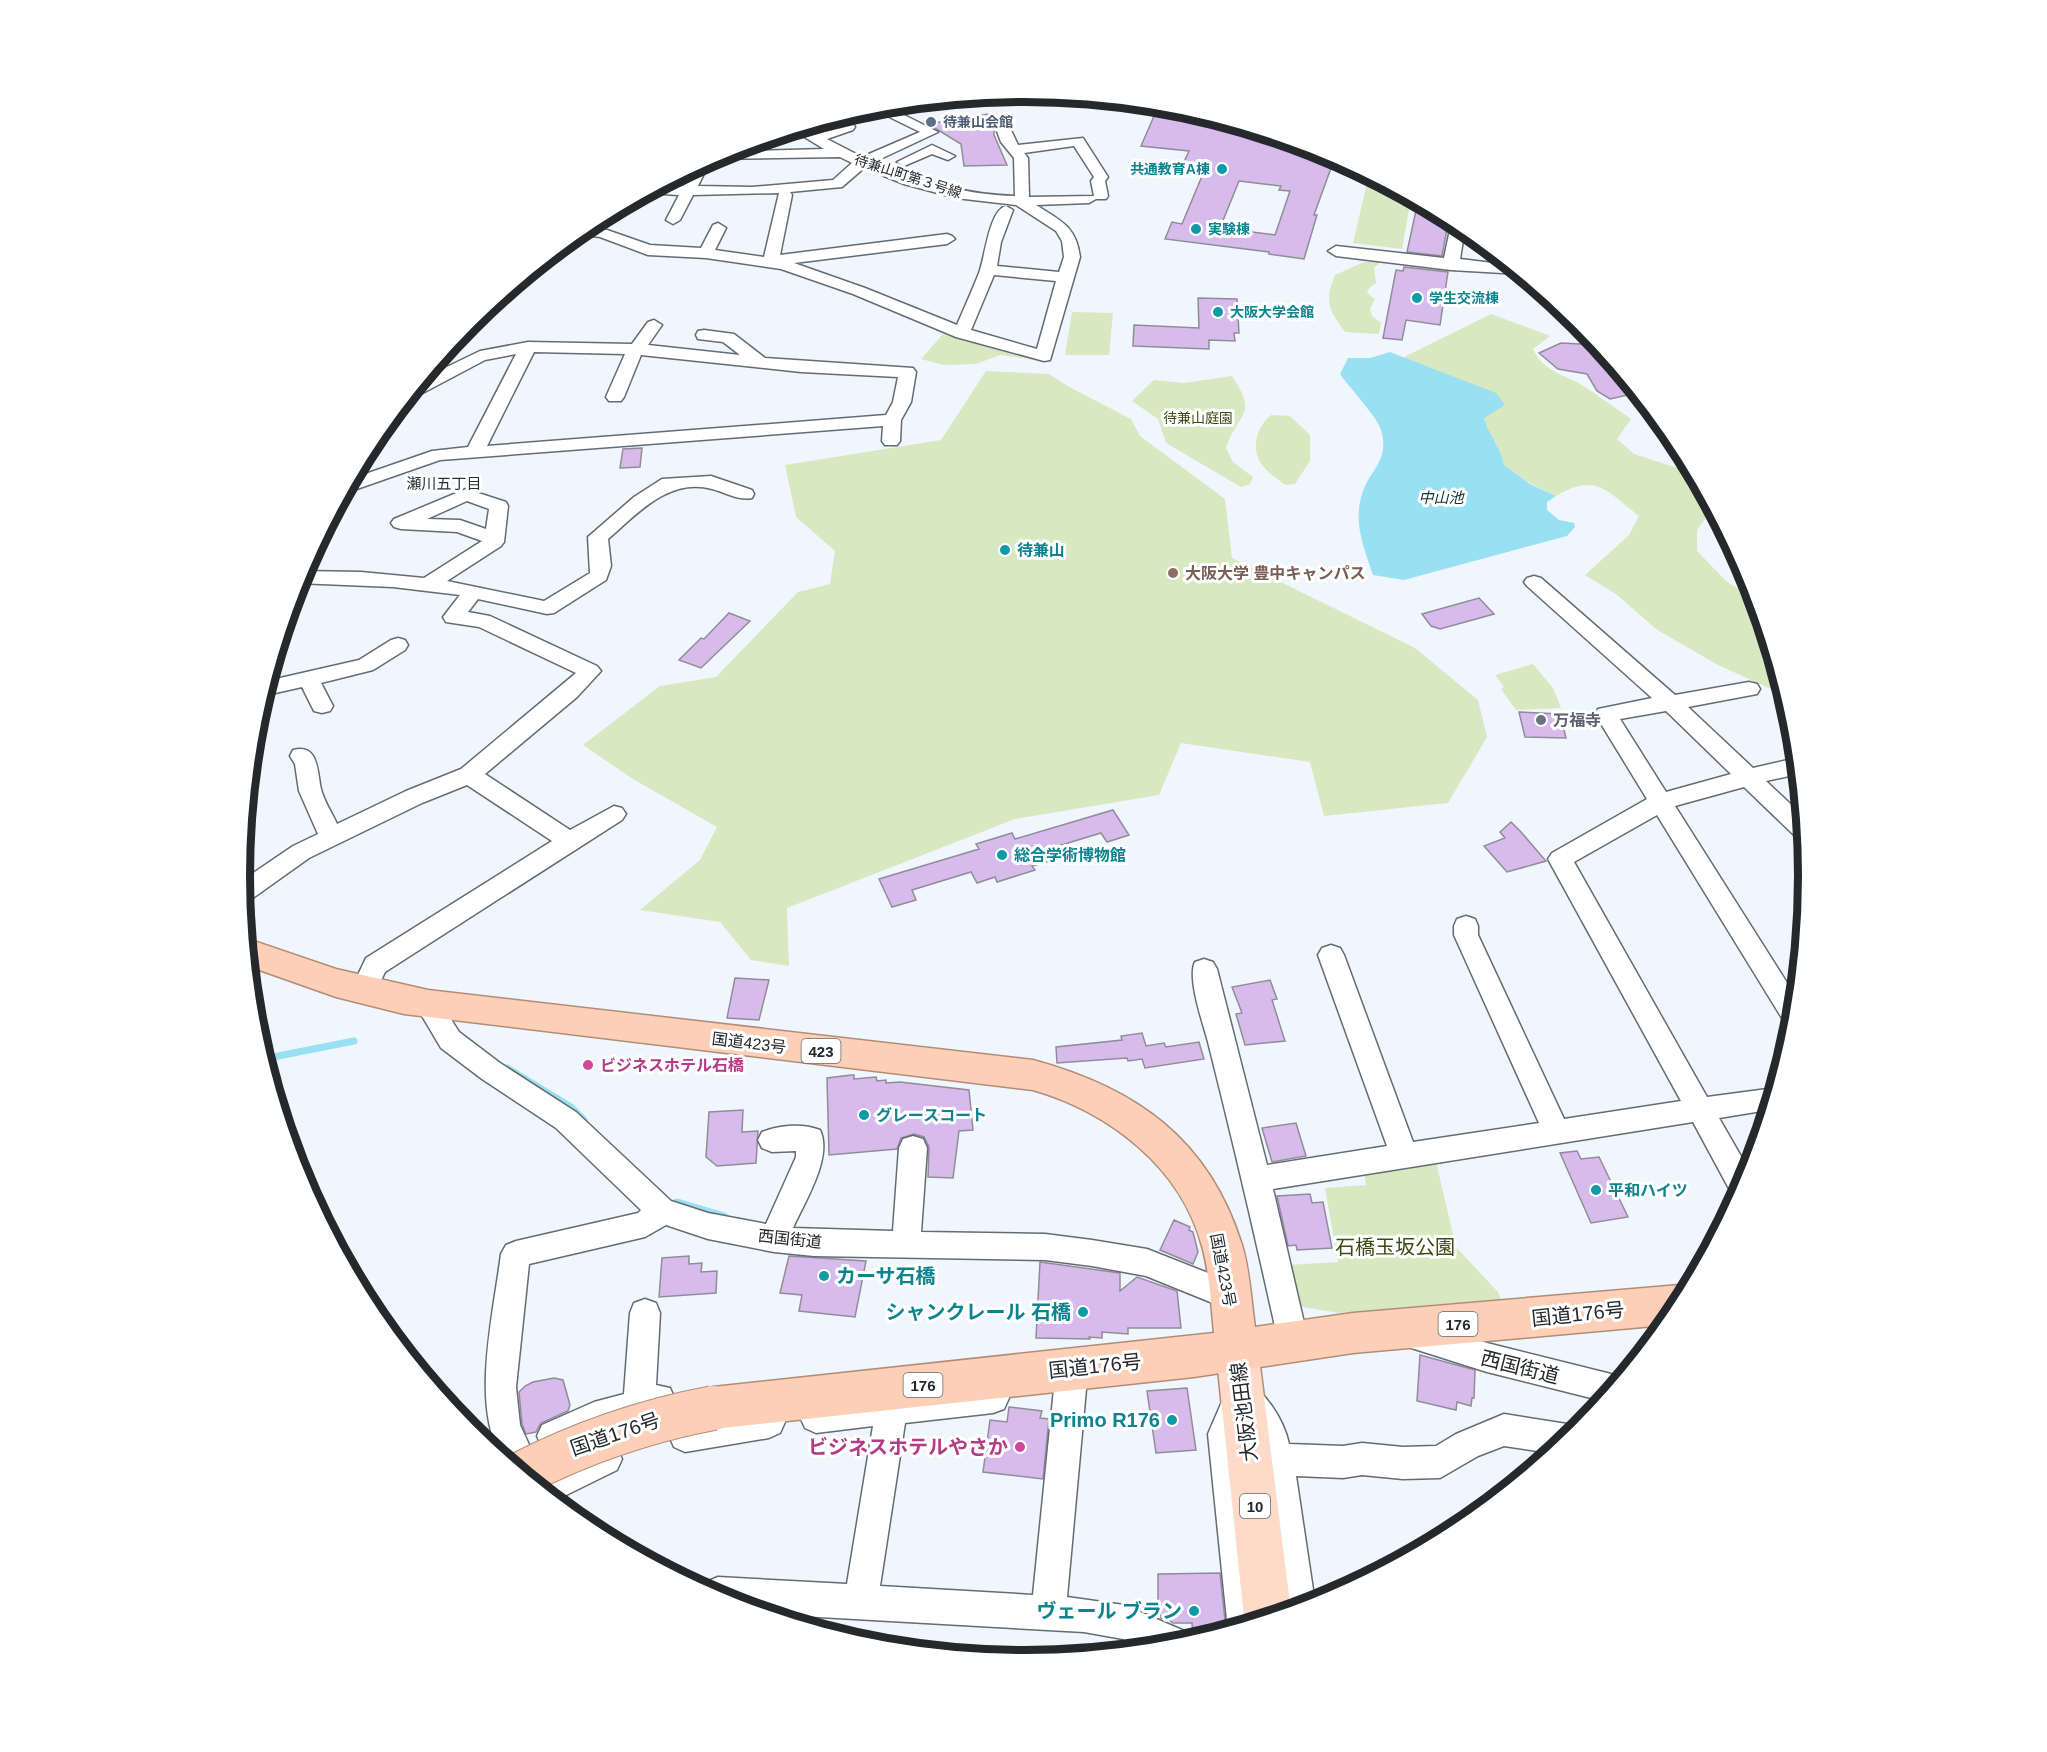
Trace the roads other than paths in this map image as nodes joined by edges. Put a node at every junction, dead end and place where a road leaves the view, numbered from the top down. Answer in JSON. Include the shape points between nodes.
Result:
{"nodes":[{"id":1,"x":892,"y":114,"type":"edge"},
{"id":2,"x":1002,"y":126,"type":"dead end"},
{"id":3,"x":848,"y":127,"type":"dead end"},
{"id":4,"x":806,"y":133,"type":"edge"},
{"id":5,"x":815,"y":139,"type":"junction"},
{"id":6,"x":1015,"y":150,"type":"junction"},
{"id":7,"x":839,"y":153,"type":"junction"},
{"id":8,"x":742,"y":155,"type":"edge"},
{"id":9,"x":948,"y":156,"type":"dead end"},
{"id":10,"x":862,"y":162,"type":"junction"},
{"id":11,"x":885,"y":171,"type":"junction"},
{"id":12,"x":695,"y":175,"type":"edge"},
{"id":13,"x":665,"y":190,"type":"edge"},
{"id":14,"x":687,"y":191,"type":"junction"},
{"id":15,"x":785,"y":195,"type":"dead end"},
{"id":16,"x":1019,"y":201,"type":"junction"},
{"id":17,"x":1006,"y":210,"type":"dead end"},
{"id":18,"x":673,"y":220,"type":"dead end"},
{"id":19,"x":718,"y":228,"type":"dead end"},
{"id":20,"x":593,"y":232,"type":"edge"},
{"id":21,"x":1456,"y":234,"type":"edge"},
{"id":22,"x":947,"y":239,"type":"dead end"},
{"id":23,"x":1336,"y":251,"type":"dead end"},
{"id":24,"x":706,"y":253,"type":"junction"},
{"id":25,"x":771,"y":261,"type":"junction"},
{"id":26,"x":1451,"y":265,"type":"junction"},
{"id":27,"x":1504,"y":269,"type":"edge"},
{"id":28,"x":988,"y":270,"type":"junction"},
{"id":29,"x":1065,"y":277,"type":"junction"},
{"id":30,"x":654,"y":325,"type":"dead end"},
{"id":31,"x":962,"y":333,"type":"junction"},
{"id":32,"x":704,"y":334,"type":"dead end"},
{"id":33,"x":528,"y":347,"type":"junction"},
{"id":34,"x":636,"y":349,"type":"junction"},
{"id":35,"x":760,"y":362,"type":"junction"},
{"id":36,"x":427,"y":384,"type":"edge"},
{"id":37,"x":615,"y":397,"type":"dead end"},
{"id":38,"x":892,"y":420,"type":"junction"},
{"id":39,"x":891,"y":441,"type":"dead end"},
{"id":40,"x":476,"y":450,"type":"junction"},
{"id":41,"x":357,"y":483,"type":"edge"},
{"id":42,"x":745,"y":494,"type":"dead end"},
{"id":43,"x":494,"y":539,"type":"dead end"},
{"id":44,"x":309,"y":577,"type":"edge"},
{"id":45,"x":1534,"y":582,"type":"dead end"},
{"id":46,"x":428,"y":584,"type":"junction"},
{"id":47,"x":474,"y":591,"type":"junction"},
{"id":48,"x":398,"y":645,"type":"dead end"},
{"id":49,"x":308,"y":679,"type":"junction"},
{"id":50,"x":273,"y":687,"type":"edge"},
{"id":51,"x":1749,"y":689,"type":"dead end"},
{"id":52,"x":1671,"y":703,"type":"junction"},
{"id":53,"x":322,"y":706,"type":"dead end"},
{"id":54,"x":302,"y":756,"type":"dead end"},
{"id":55,"x":1790,"y":768,"type":"edge"},
{"id":56,"x":469,"y":775,"type":"junction"},
{"id":57,"x":1749,"y":777,"type":"junction"},
{"id":58,"x":1661,"y":802,"type":"junction"},
{"id":59,"x":614,"y":814,"type":"dead end"},
{"id":60,"x":1796,"y":823,"type":"edge"},
{"id":61,"x":331,"y":837,"type":"junction"},
{"id":62,"x":570,"y":841,"type":"junction"},
{"id":63,"x":250,"y":887,"type":"edge"},
{"id":64,"x":1466,"y":926,"type":"dead end"},
{"id":65,"x":254,"y":954,"type":"edge"},
{"id":66,"x":1331,"y":955,"type":"dead end"},
{"id":67,"x":1204,"y":969,"type":"dead end"},
{"id":68,"x":363,"y":992,"type":"junction"},
{"id":69,"x":428,"y":1004,"type":"junction"},
{"id":70,"x":1787,"y":1004,"type":"edge"},
{"id":71,"x":1764,"y":1099,"type":"edge"},
{"id":72,"x":1698,"y":1108,"type":"junction"},
{"id":73,"x":1556,"y":1131,"type":"junction"},
{"id":74,"x":772,"y":1140,"type":"dead end"},
{"id":75,"x":913,"y":1148,"type":"dead end"},
{"id":76,"x":1405,"y":1157,"type":"junction"},
{"id":77,"x":1737,"y":1176,"type":"edge"},
{"id":78,"x":1257,"y":1179,"type":"junction"},
{"id":79,"x":662,"y":1211,"type":"junction"},
{"id":80,"x":778,"y":1231,"type":"junction"},
{"id":81,"x":907,"y":1236,"type":"junction"},
{"id":82,"x":1230,"y":1296,"type":"junction"},
{"id":83,"x":1667,"y":1305,"type":"edge"},
{"id":84,"x":645,"y":1313,"type":"dead end"},
{"id":85,"x":1394,"y":1329,"type":"junction"},
{"id":86,"x":1293,"y":1340,"type":"junction"},
{"id":87,"x":1237,"y":1350,"type":"junction"},
{"id":88,"x":1132,"y":1362,"type":"junction"},
{"id":89,"x":1605,"y":1386,"type":"edge"},
{"id":90,"x":1070,"y":1389,"type":"junction"},
{"id":91,"x":1241,"y":1395,"type":"junction"},
{"id":92,"x":630,"y":1406,"type":"junction"},
{"id":93,"x":891,"y":1410,"type":"junction"},
{"id":94,"x":1555,"y":1438,"type":"edge"},
{"id":95,"x":631,"y":1451,"type":"junction"},
{"id":96,"x":1277,"y":1458,"type":"junction"},
{"id":97,"x":516,"y":1460,"type":"edge"},
{"id":98,"x":520,"y":1464,"type":"edge"},
{"id":99,"x":522,"y":1465,"type":"edge"},
{"id":100,"x":548,"y":1487,"type":"edge"},
{"id":101,"x":738,"y":1595,"type":"edge"},
{"id":102,"x":1298,"y":1599,"type":"edge"},
{"id":103,"x":861,"y":1601,"type":"junction"},
{"id":104,"x":1267,"y":1611,"type":"edge"},
{"id":105,"x":1048,"y":1614,"type":"junction"},
{"id":106,"x":1243,"y":1618,"type":"edge"},
{"id":107,"x":1159,"y":1637,"type":"edge"}],
"edges":[{"from":1,"to":10,"type":"street","via":[[931,132]]},
{"from":2,"to":6,"type":"street"},
{"from":3,"to":5,"type":"street"},
{"from":4,"to":5,"type":"street","name":"待兼山町第３号線"},
{"from":5,"to":7,"type":"street","name":"待兼山町第３号線"},
{"from":6,"to":16,"type":"street","via":[[1021,158]]},
{"from":6,"to":16,"type":"street","via":[[1078,141],[1101,177],[1095,198]]},
{"from":7,"to":8,"type":"street"},
{"from":7,"to":10,"type":"street","name":"待兼山町第３号線"},
{"from":9,"to":11,"type":"street","via":[[932,149]]},
{"from":10,"to":11,"type":"street","name":"待兼山町第３号線"},
{"from":10,"to":14,"type":"street","via":[[837,184]]},
{"from":11,"to":16,"type":"street","name":"待兼山町第３号線","via":[[957,194]]},
{"from":12,"to":14,"type":"street"},
{"from":13,"to":14,"type":"street"},
{"from":14,"to":18,"type":"street"},
{"from":15,"to":25,"type":"street"},
{"from":16,"to":29,"type":"street","name":"待兼山町第３号線","via":[[1062,228],[1070,241],[1072,257]]},
{"from":17,"to":28,"type":"street","via":[[993,242]]},
{"from":19,"to":24,"type":"street"},
{"from":20,"to":24,"type":"street","via":[[648,250]]},
{"from":21,"to":26,"type":"street"},
{"from":22,"to":25,"type":"street"},
{"from":23,"to":26,"type":"street"},
{"from":24,"to":25,"type":"street"},
{"from":25,"to":31,"type":"street"},
{"from":26,"to":27,"type":"street"},
{"from":28,"to":29,"type":"street"},
{"from":28,"to":31,"type":"street"},
{"from":29,"to":31,"type":"street","name":"待兼山町第３号線","via":[[1044,356]]},
{"from":30,"to":34,"type":"street"},
{"from":32,"to":35,"type":"street","via":[[728,338]]},
{"from":33,"to":34,"type":"street"},
{"from":33,"to":36,"type":"street","via":[[480,356]]},
{"from":33,"to":40,"type":"street"},
{"from":34,"to":35,"type":"street"},
{"from":34,"to":37,"type":"street"},
{"from":35,"to":38,"type":"street","via":[[907,372],[902,402]]},
{"from":38,"to":39,"type":"street"},
{"from":38,"to":40,"type":"street"},
{"from":40,"to":41,"type":"street","via":[[438,455]]},
{"from":42,"to":47,"type":"street","via":[[711,482],[669,483],[598,537],[599,576],[547,608]]},
{"from":43,"to":46,"type":"street"},
{"from":44,"to":46,"type":"street"},
{"from":45,"to":52,"type":"street"},
{"from":46,"to":47,"type":"street"},
{"from":47,"to":56,"type":"street","via":[[453,617],[483,621],[590,671]]},
{"from":48,"to":49,"type":"street","via":[[366,665]]},
{"from":49,"to":50,"type":"street"},
{"from":49,"to":53,"type":"street"},
{"from":51,"to":52,"type":"street"},
{"from":52,"to":57,"type":"street"},
{"from":52,"to":58,"type":"street","via":[[1606,714]]},
{"from":54,"to":61,"type":"street","via":[[310,791]]},
{"from":55,"to":57,"type":"street"},
{"from":56,"to":61,"type":"street"},
{"from":56,"to":62,"type":"street"},
{"from":57,"to":58,"type":"street"},
{"from":57,"to":60,"type":"street"},
{"from":58,"to":70,"type":"street"},
{"from":58,"to":72,"type":"street","via":[[1560,859]]},
{"from":59,"to":62,"type":"street"},
{"from":61,"to":63,"type":"street"},
{"from":62,"to":68,"type":"street","via":[[375,965]]},
{"from":64,"to":73,"type":"street","via":[[1466,935]]},
{"from":65,"to":68,"type":"highway","name":"国道423号","number":"423"},
{"from":66,"to":76,"type":"street"},
{"from":67,"to":78,"type":"street"},
{"from":68,"to":69,"type":"highway","name":"国道423号","number":"423"},
{"from":69,"to":79,"type":"street","name":"西国街道","via":[[450,1040],[566,1120]]},
{"from":69,"to":82,"type":"highway","name":"国道423号","number":"423","via":[[1034,1075],[1074,1088],[1134,1122],[1188,1174],[1208,1207],[1222,1246]]},
{"from":71,"to":72,"type":"street"},
{"from":72,"to":73,"type":"street"},
{"from":72,"to":77,"type":"street"},
{"from":73,"to":76,"type":"street"},
{"from":74,"to":80,"type":"street","via":[[810,1138],[810,1157]]},
{"from":75,"to":81,"type":"street"},
{"from":76,"to":78,"type":"street"},
{"from":78,"to":86,"type":"street"},
{"from":79,"to":80,"type":"street","name":"西国街道","via":[[708,1226]]},
{"from":79,"to":97,"type":"street","via":[[645,1224],[516,1254],[500,1387],[504,1426]]},
{"from":80,"to":81,"type":"street","name":"西国街道","via":[[814,1243]]},
{"from":81,"to":82,"type":"street","name":"西国街道","via":[[1045,1247],[1147,1263]]},
{"from":82,"to":87,"type":"highway","name":"国道423号","number":"423"},
{"from":83,"to":85,"type":"highway","name":"国道176号","number":"176"},
{"from":84,"to":92,"type":"street"},
{"from":85,"to":86,"type":"highway","name":"国道176号","number":"176"},
{"from":85,"to":89,"type":"street","name":"西国街道","via":[[1474,1356]]},
{"from":86,"to":87,"type":"highway","name":"国道176号","number":"176"},
{"from":87,"to":88,"type":"highway","name":"国道176号","number":"176"},
{"from":87,"to":91,"type":"main road","name":"大阪池田線","number":"10"},
{"from":88,"to":90,"type":"street","via":[[1096,1386]]},
{"from":88,"to":92,"type":"street","via":[[1091,1353],[1021,1354],[701,1390]]},
{"from":88,"to":99,"type":"highway","name":"国道176号","number":"176","bridge":true,"via":[[713,1408],[659,1418]]},
{"from":90,"to":93,"type":"street"},
{"from":90,"to":105,"type":"street"},
{"from":91,"to":96,"type":"street","via":[[1270,1433]]},
{"from":91,"to":104,"type":"main road","name":"大阪池田線","number":"10"},
{"from":91,"to":106,"type":"street","via":[[1224,1434]]},
{"from":92,"to":95,"type":"street"},
{"from":92,"to":98,"type":"street","via":[[537,1442]]},
{"from":93,"to":95,"type":"street","via":[[698,1432]]},
{"from":93,"to":103,"type":"street"},
{"from":94,"to":96,"type":"street","via":[[1504,1430],[1467,1444],[1440,1462]]},
{"from":95,"to":100,"type":"street","via":[[592,1464]]},
{"from":96,"to":102,"type":"street"},
{"from":101,"to":103,"type":"street"},
{"from":103,"to":105,"type":"street"},
{"from":105,"to":107,"type":"street","via":[[1124,1622]]}]}
